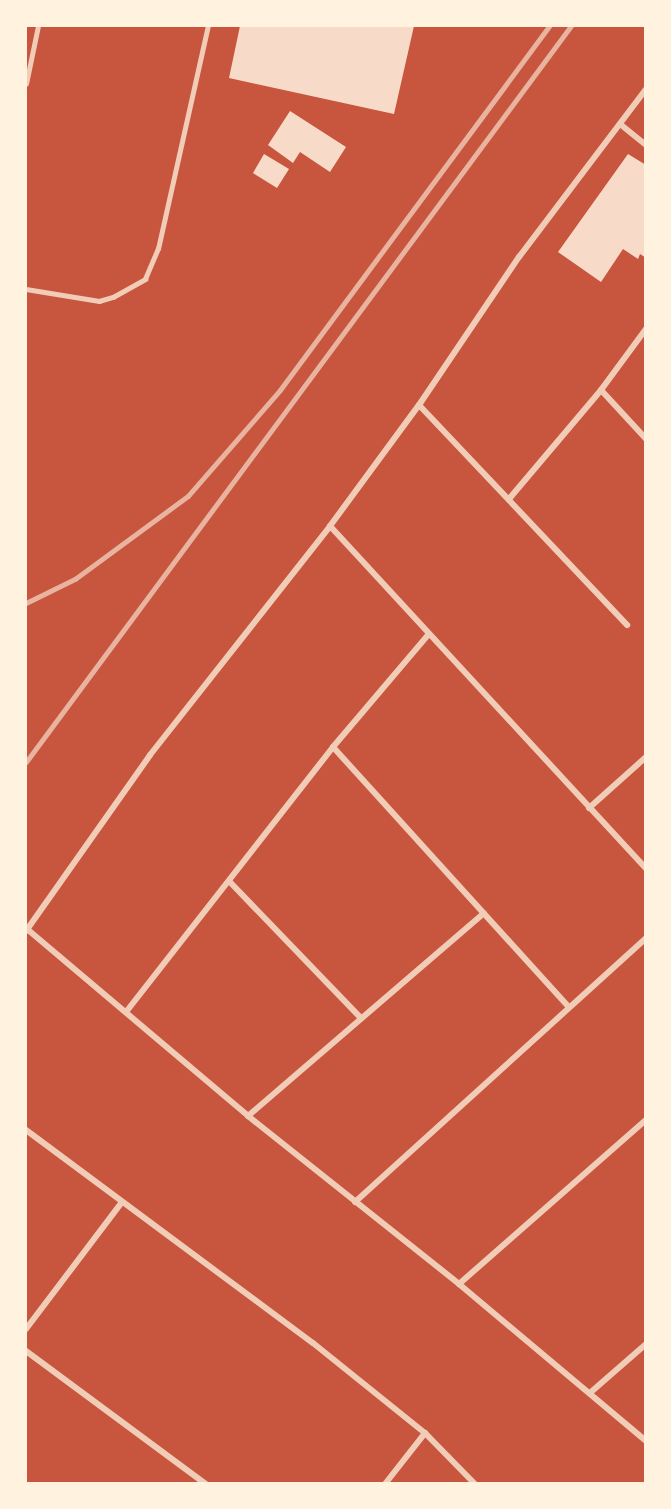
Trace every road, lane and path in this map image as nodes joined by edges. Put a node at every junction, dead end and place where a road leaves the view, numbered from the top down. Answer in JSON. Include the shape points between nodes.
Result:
{"nodes":[{"id":1,"x":38,"y":26,"type":"edge"},
{"id":2,"x":208,"y":26,"type":"edge"},
{"id":3,"x":26,"y":84,"type":"edge"},
{"id":4,"x":645,"y":89,"type":"edge"},
{"id":5,"x":620,"y":124,"type":"junction"},
{"id":6,"x":645,"y":145,"type":"edge"},
{"id":7,"x":26,"y":289,"type":"edge"},
{"id":8,"x":645,"y":328,"type":"edge"},
{"id":9,"x":602,"y":390,"type":"junction"},
{"id":10,"x":419,"y":405,"type":"junction"},
{"id":11,"x":645,"y":439,"type":"edge"},
{"id":12,"x":509,"y":499,"type":"junction"},
{"id":13,"x":330,"y":526,"type":"junction"},
{"id":14,"x":627,"y":625,"type":"dead end"},
{"id":15,"x":429,"y":634,"type":"junction"},
{"id":16,"x":333,"y":747,"type":"junction"},
{"id":17,"x":645,"y":757,"type":"edge"},
{"id":18,"x":589,"y":808,"type":"junction"},
{"id":19,"x":645,"y":868,"type":"edge"},
{"id":20,"x":229,"y":881,"type":"junction"},
{"id":21,"x":484,"y":913,"type":"junction"},
{"id":22,"x":26,"y":930,"type":"edge"},
{"id":23,"x":645,"y":938,"type":"edge"},
{"id":24,"x":569,"y":1008,"type":"junction"},
{"id":25,"x":126,"y":1012,"type":"junction"},
{"id":26,"x":361,"y":1018,"type":"junction"},
{"id":27,"x":248,"y":1116,"type":"junction"},
{"id":28,"x":645,"y":1120,"type":"edge"},
{"id":29,"x":26,"y":1130,"type":"edge"},
{"id":30,"x":122,"y":1202,"type":"junction"},
{"id":31,"x":355,"y":1202,"type":"junction"},
{"id":32,"x":459,"y":1284,"type":"junction"},
{"id":33,"x":26,"y":1329,"type":"edge"},
{"id":34,"x":645,"y":1344,"type":"edge"},
{"id":35,"x":26,"y":1351,"type":"edge"},
{"id":36,"x":591,"y":1392,"type":"junction"},
{"id":37,"x":425,"y":1433,"type":"junction"},
{"id":38,"x":645,"y":1438,"type":"edge"},
{"id":39,"x":206,"y":1484,"type":"edge"},
{"id":40,"x":385,"y":1484,"type":"edge"},
{"id":41,"x":475,"y":1484,"type":"edge"}],
"edges":[{"from":1,"to":3,"type":"lane"},
{"from":2,"to":7,"type":"lane","via":[[158,249],[145,279],[99,301]]},
{"from":4,"to":5,"type":"street"},
{"from":5,"to":6,"type":"street"},
{"from":5,"to":10,"type":"street","via":[[519,257]]},
{"from":8,"to":9,"type":"street"},
{"from":9,"to":11,"type":"street"},
{"from":9,"to":12,"type":"street"},
{"from":10,"to":12,"type":"street"},
{"from":10,"to":13,"type":"street"},
{"from":12,"to":14,"type":"street"},
{"from":13,"to":15,"type":"street"},
{"from":13,"to":22,"type":"street","via":[[150,755]]},
{"from":15,"to":16,"type":"street"},
{"from":15,"to":18,"type":"street"},
{"from":16,"to":20,"type":"street"},
{"from":16,"to":21,"type":"street"},
{"from":17,"to":18,"type":"street"},
{"from":18,"to":19,"type":"street"},
{"from":20,"to":25,"type":"street"},
{"from":20,"to":26,"type":"street"},
{"from":21,"to":24,"type":"street"},
{"from":21,"to":26,"type":"street"},
{"from":22,"to":25,"type":"street"},
{"from":23,"to":24,"type":"street"},
{"from":24,"to":31,"type":"street"},
{"from":25,"to":27,"type":"street"},
{"from":26,"to":27,"type":"street"},
{"from":27,"to":31,"type":"street"},
{"from":28,"to":32,"type":"street"},
{"from":29,"to":30,"type":"street"},
{"from":30,"to":33,"type":"street"},
{"from":30,"to":37,"type":"street","via":[[313,1342]]},
{"from":31,"to":32,"type":"street"},
{"from":32,"to":36,"type":"street"},
{"from":34,"to":36,"type":"street"},
{"from":35,"to":39,"type":"street"},
{"from":36,"to":38,"type":"street"},
{"from":37,"to":40,"type":"street"},
{"from":37,"to":41,"type":"street"}]}
